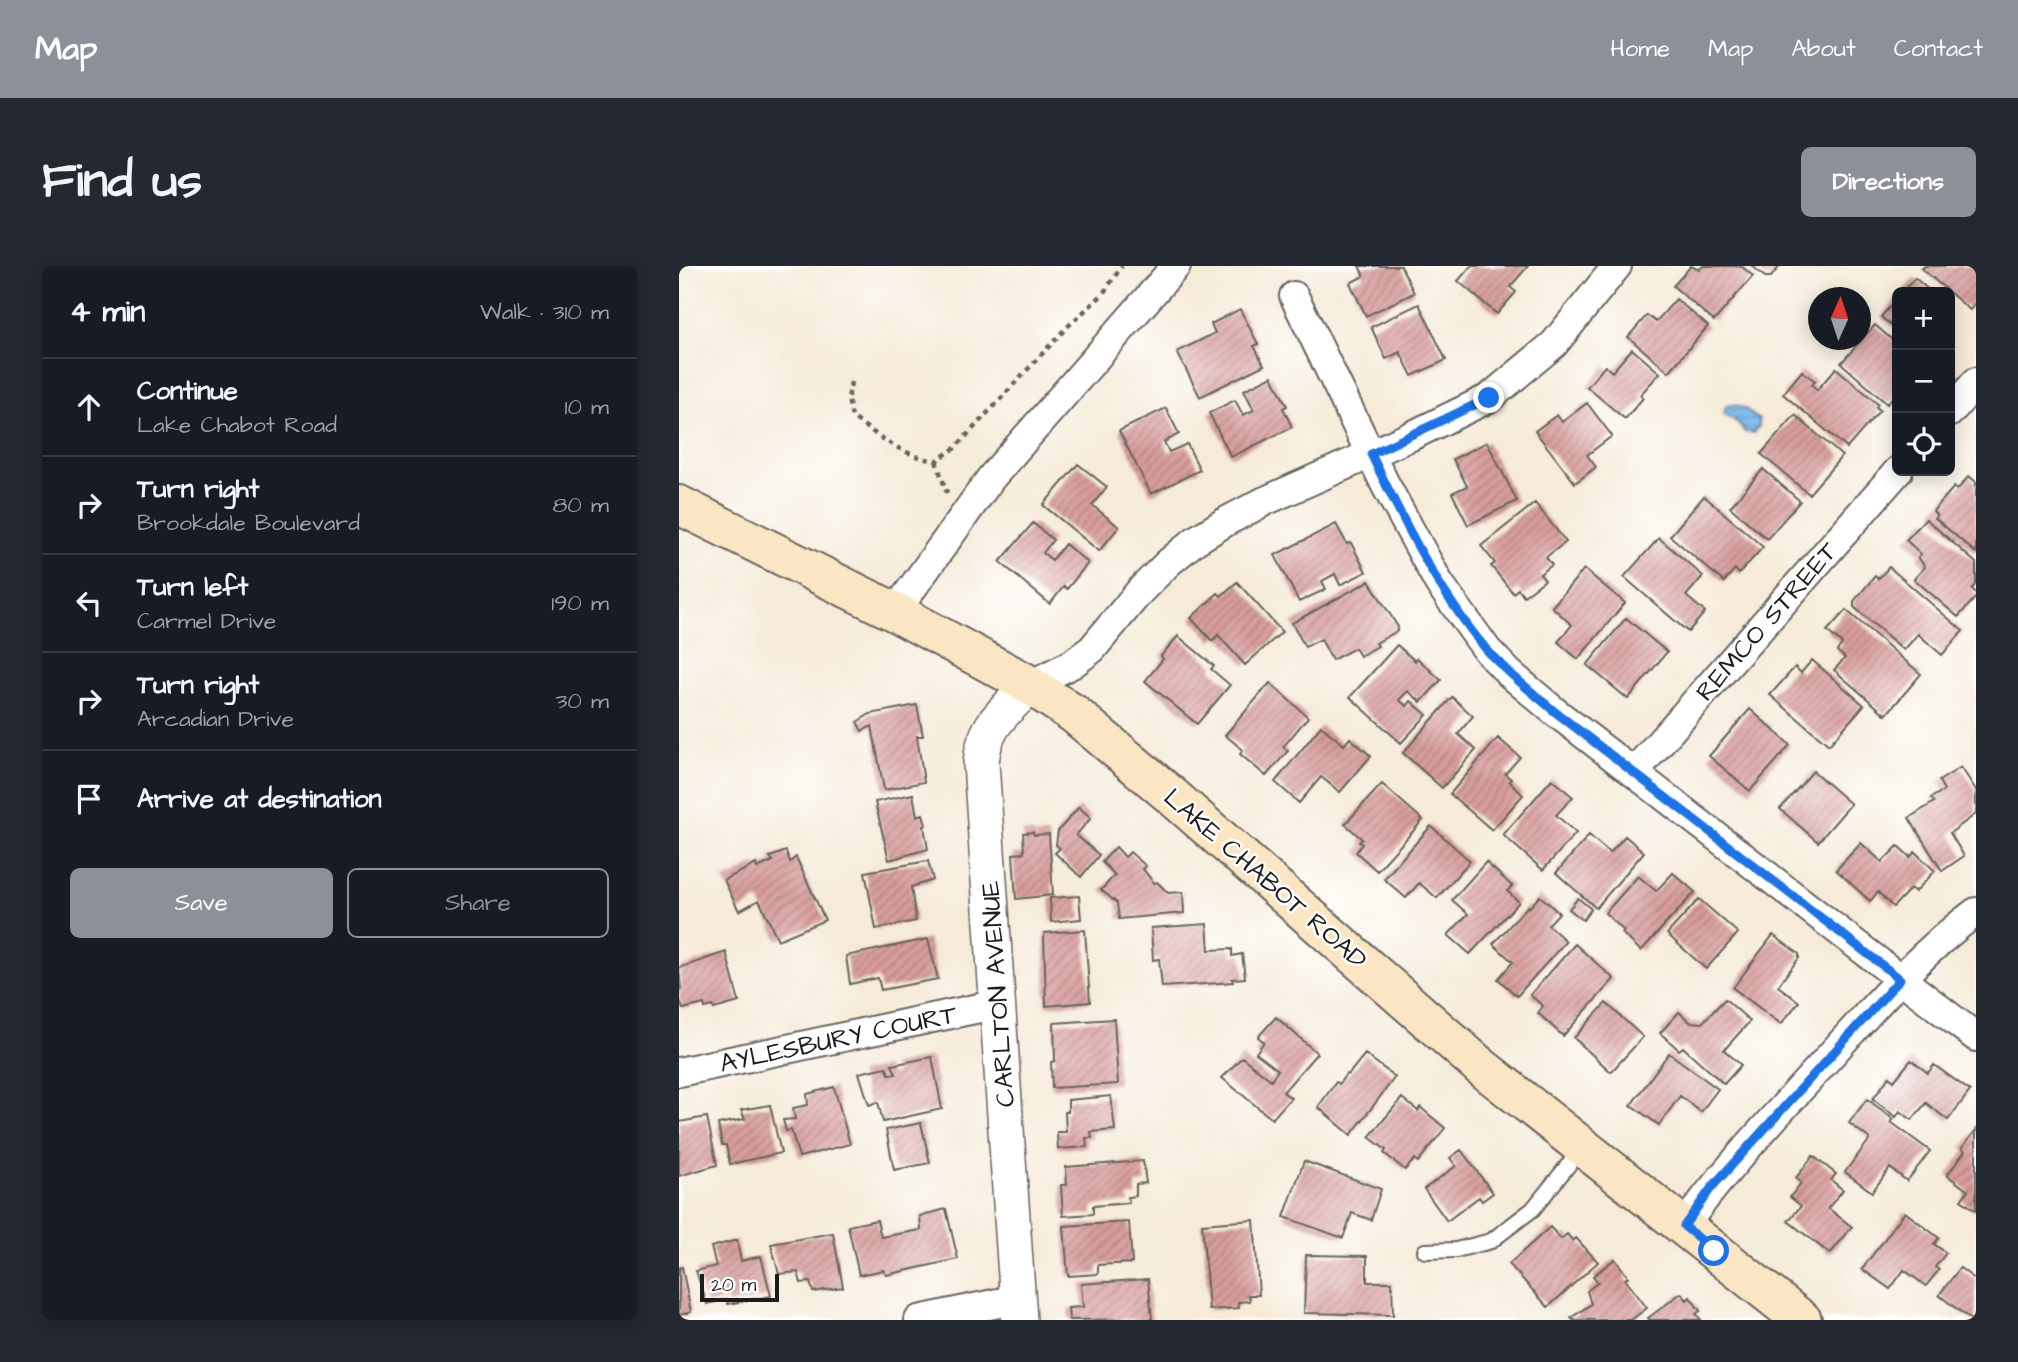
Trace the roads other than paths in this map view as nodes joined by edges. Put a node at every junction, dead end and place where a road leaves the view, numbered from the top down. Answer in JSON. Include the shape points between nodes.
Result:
{"nodes":[{"id":1,"x":1176,"y":266,"type":"edge"},
{"id":2,"x":1617,"y":266,"type":"edge"},
{"id":3,"x":1294,"y":296,"type":"dead end"},
{"id":4,"x":1976,"y":382,"type":"edge"},
{"id":5,"x":1955,"y":406,"type":"edge"},
{"id":6,"x":1371,"y":454,"type":"junction"},
{"id":7,"x":1894,"y":476,"type":"edge"},
{"id":8,"x":680,"y":507,"type":"edge"},
{"id":9,"x":895,"y":612,"type":"junction"},
{"id":10,"x":1030,"y":685,"type":"junction"},
{"id":11,"x":1635,"y":772,"type":"junction"},
{"id":12,"x":1976,"y":912,"type":"edge"},
{"id":13,"x":1900,"y":979,"type":"junction"},
{"id":14,"x":998,"y":1004,"type":"junction"},
{"id":15,"x":1976,"y":1037,"type":"edge"},
{"id":16,"x":679,"y":1072,"type":"edge"},
{"id":17,"x":1583,"y":1147,"type":"junction"},
{"id":18,"x":1684,"y":1226,"type":"junction"},
{"id":19,"x":1425,"y":1251,"type":"dead end"},
{"id":20,"x":1018,"y":1310,"type":"edge"},
{"id":21,"x":919,"y":1320,"type":"edge"},
{"id":22,"x":1802,"y":1320,"type":"edge"}],
"edges":[{"from":1,"to":9,"type":"street","via":[[991,478]]},
{"from":2,"to":6,"type":"street","via":[[1554,344],[1489,398]]},
{"from":3,"to":6,"type":"street"},
{"from":4,"to":5,"type":"street"},
{"from":6,"to":10,"type":"street","via":[[1265,501],[1196,540],[1140,591],[1092,649]]},
{"from":6,"to":11,"type":"street","via":[[1416,545],[1487,650],[1554,711]]},
{"from":7,"to":11,"type":"street","name":"REMCO STREET"},
{"from":8,"to":9,"type":"main road","name":"LAKE CHABOT ROAD"},
{"from":9,"to":10,"type":"main road","name":"LAKE CHABOT ROAD"},
{"from":10,"to":14,"type":"street","name":"CARLTON AVENUE","via":[[992,725],[981,763]]},
{"from":10,"to":17,"type":"main road","name":"LAKE CHABOT ROAD","via":[[1074,714],[1163,788],[1480,1066]]},
{"from":11,"to":13,"type":"street"},
{"from":12,"to":13,"type":"street"},
{"from":13,"to":15,"type":"street"},
{"from":13,"to":18,"type":"street","via":[[1712,1187]]},
{"from":14,"to":16,"type":"street","name":"AYLESBURY COURT"},
{"from":14,"to":20,"type":"street","name":"CARLTON AVENUE"},
{"from":17,"to":18,"type":"main road","name":"LAKE CHABOT ROAD"},
{"from":17,"to":19,"type":"lane","via":[[1533,1209],[1491,1241],[1456,1250]]},
{"from":18,"to":22,"type":"main road","name":"LAKE CHABOT ROAD"},
{"from":20,"to":21,"type":"street"}]}
